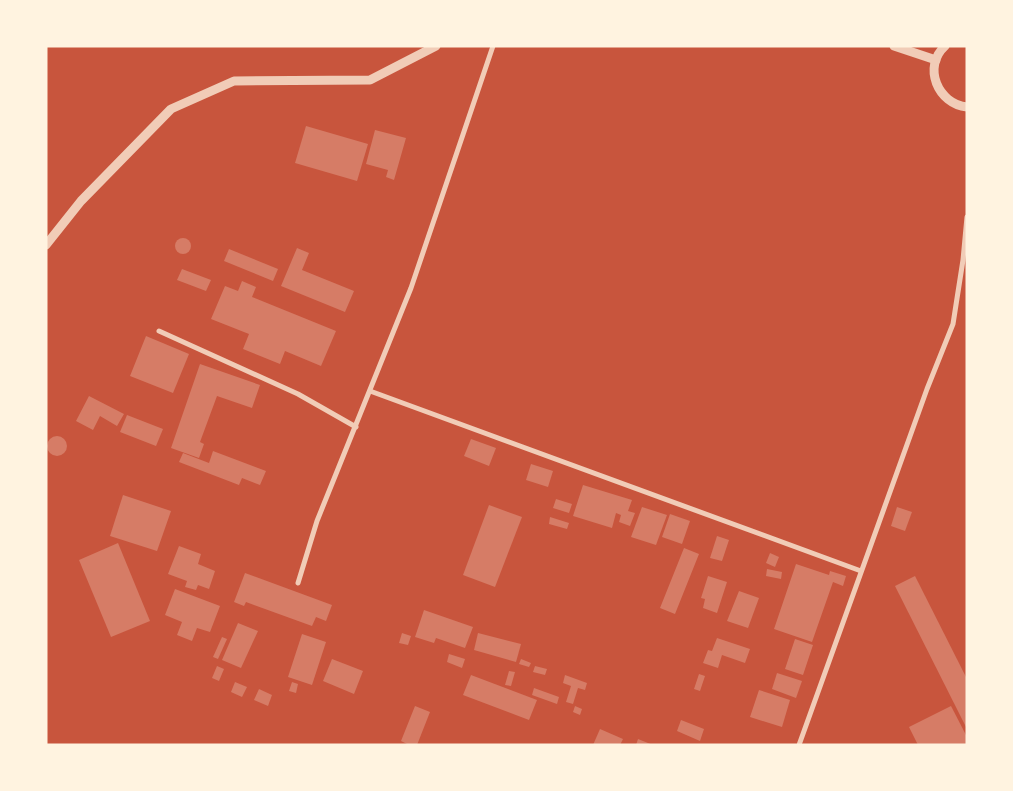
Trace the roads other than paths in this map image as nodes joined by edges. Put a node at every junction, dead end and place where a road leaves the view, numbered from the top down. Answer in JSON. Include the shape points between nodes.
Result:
{"nodes":[{"id":1,"x":436,"y":46,"type":"edge"},
{"id":2,"x":493,"y":46,"type":"edge"},
{"id":3,"x":894,"y":46,"type":"edge"},
{"id":4,"x":945,"y":46,"type":"edge"},
{"id":5,"x":936,"y":60,"type":"junction"},
{"id":6,"x":967,"y":107,"type":"edge"},
{"id":7,"x":967,"y":217,"type":"edge"},
{"id":8,"x":46,"y":244,"type":"edge"},
{"id":9,"x":965,"y":261,"type":"edge"},
{"id":10,"x":159,"y":331,"type":"dead end"},
{"id":11,"x":370,"y":391,"type":"junction"},
{"id":12,"x":356,"y":427,"type":"junction"},
{"id":13,"x":860,"y":571,"type":"junction"},
{"id":14,"x":298,"y":583,"type":"dead end"},
{"id":15,"x":799,"y":745,"type":"edge"}],
"edges":[{"from":1,"to":8,"type":"street","via":[[370,80],[234,81],[170,109],[81,201]]},
{"from":2,"to":11,"type":"street","via":[[411,288]]},
{"from":3,"to":5,"type":"street"},
{"from":4,"to":5,"type":"street"},
{"from":5,"to":6,"type":"street","via":[[936,84],[942,95],[952,103]]},
{"from":7,"to":9,"type":"street"},
{"from":9,"to":13,"type":"street","via":[[953,324]]},
{"from":10,"to":12,"type":"street","via":[[298,394]]},
{"from":11,"to":12,"type":"street"},
{"from":11,"to":13,"type":"street"},
{"from":12,"to":14,"type":"street","via":[[317,521]]},
{"from":13,"to":15,"type":"street"}]}
